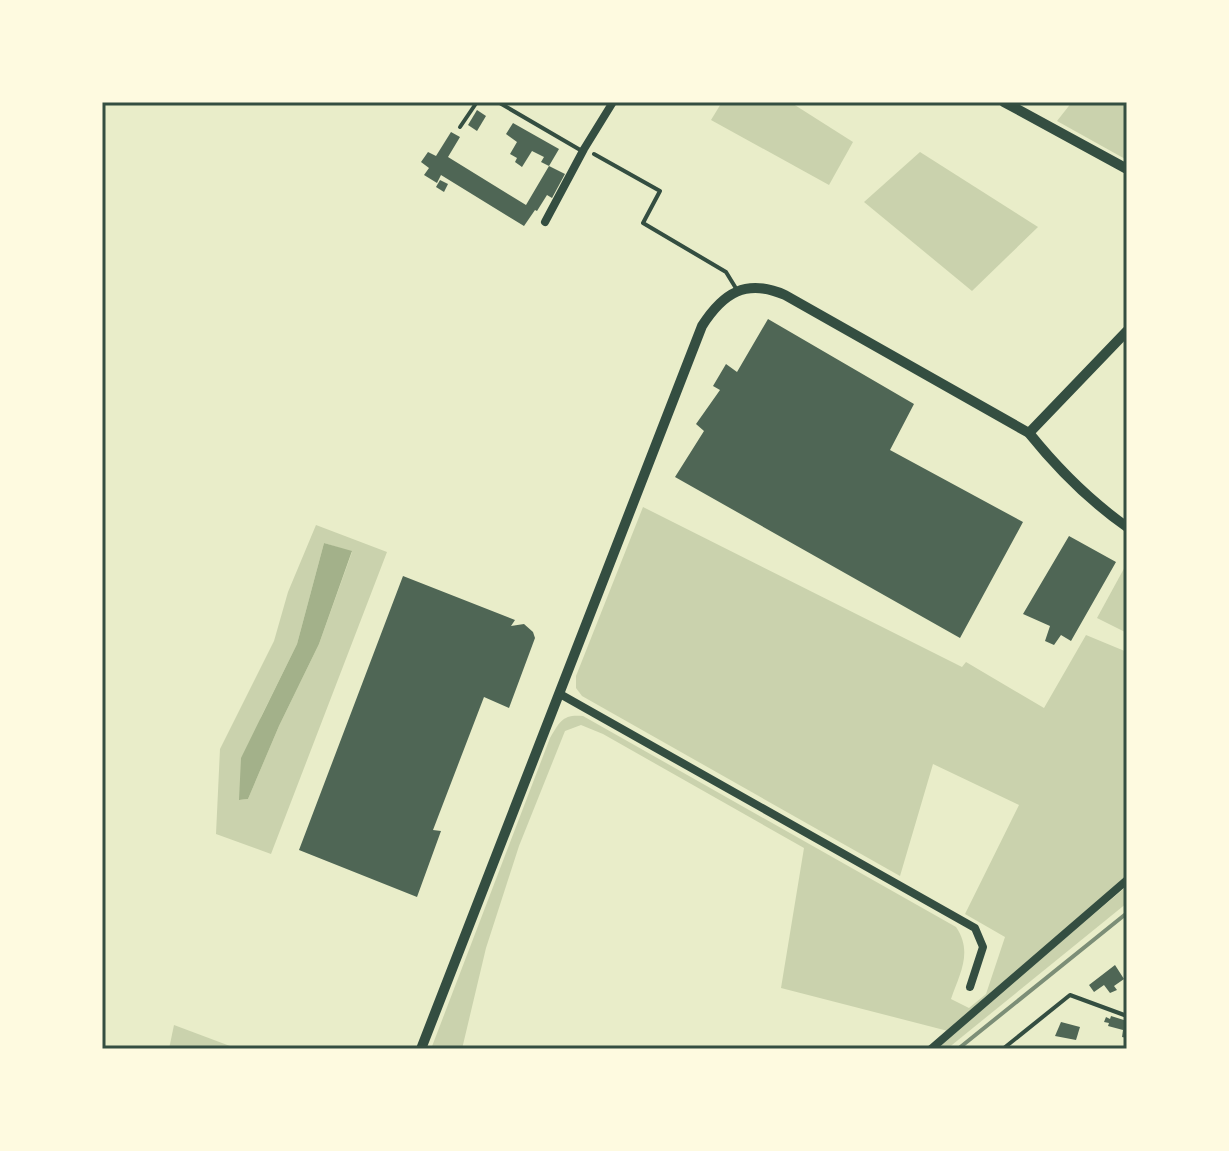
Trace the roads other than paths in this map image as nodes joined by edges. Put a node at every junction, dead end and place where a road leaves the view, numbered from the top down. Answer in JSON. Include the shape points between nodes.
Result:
{"nodes":[{"id":1,"x":477,"y":102,"type":"edge"},
{"id":2,"x":498,"y":102,"type":"edge"},
{"id":3,"x":613,"y":102,"type":"edge"},
{"id":4,"x":1004,"y":102,"type":"edge"},
{"id":5,"x":460,"y":127,"type":"dead end"},
{"id":6,"x":582,"y":151,"type":"junction"},
{"id":7,"x":594,"y":154,"type":"dead end"},
{"id":8,"x":1127,"y":169,"type":"edge"},
{"id":9,"x":545,"y":222,"type":"dead end"},
{"id":10,"x":737,"y":290,"type":"junction"},
{"id":11,"x":1127,"y":331,"type":"edge"},
{"id":12,"x":1029,"y":433,"type":"junction"},
{"id":13,"x":1127,"y":527,"type":"edge"},
{"id":14,"x":560,"y":694,"type":"junction"},
{"id":15,"x":1127,"y":880,"type":"edge"},
{"id":16,"x":970,"y":987,"type":"dead end"},
{"id":17,"x":1127,"y":1016,"type":"edge"},
{"id":18,"x":1004,"y":1048,"type":"edge"},
{"id":19,"x":421,"y":1049,"type":"edge"},
{"id":20,"x":931,"y":1049,"type":"edge"}],
"edges":[{"from":1,"to":5,"type":"lane"},
{"from":2,"to":6,"type":"lane"},
{"from":3,"to":6,"type":"street"},
{"from":4,"to":8,"type":"street"},
{"from":6,"to":9,"type":"street"},
{"from":7,"to":10,"type":"lane","via":[[660,191],[643,223],[726,272]]},
{"from":10,"to":12,"type":"street","via":[[771,289],[785,295]]},
{"from":10,"to":14,"type":"street","via":[[702,326]]},
{"from":11,"to":12,"type":"street"},
{"from":12,"to":13,"type":"street","via":[[1099,507]]},
{"from":14,"to":16,"type":"street","via":[[975,928],[983,947]]},
{"from":14,"to":19,"type":"street"},
{"from":15,"to":20,"type":"street"},
{"from":17,"to":18,"type":"lane","via":[[1070,995]]}]}
